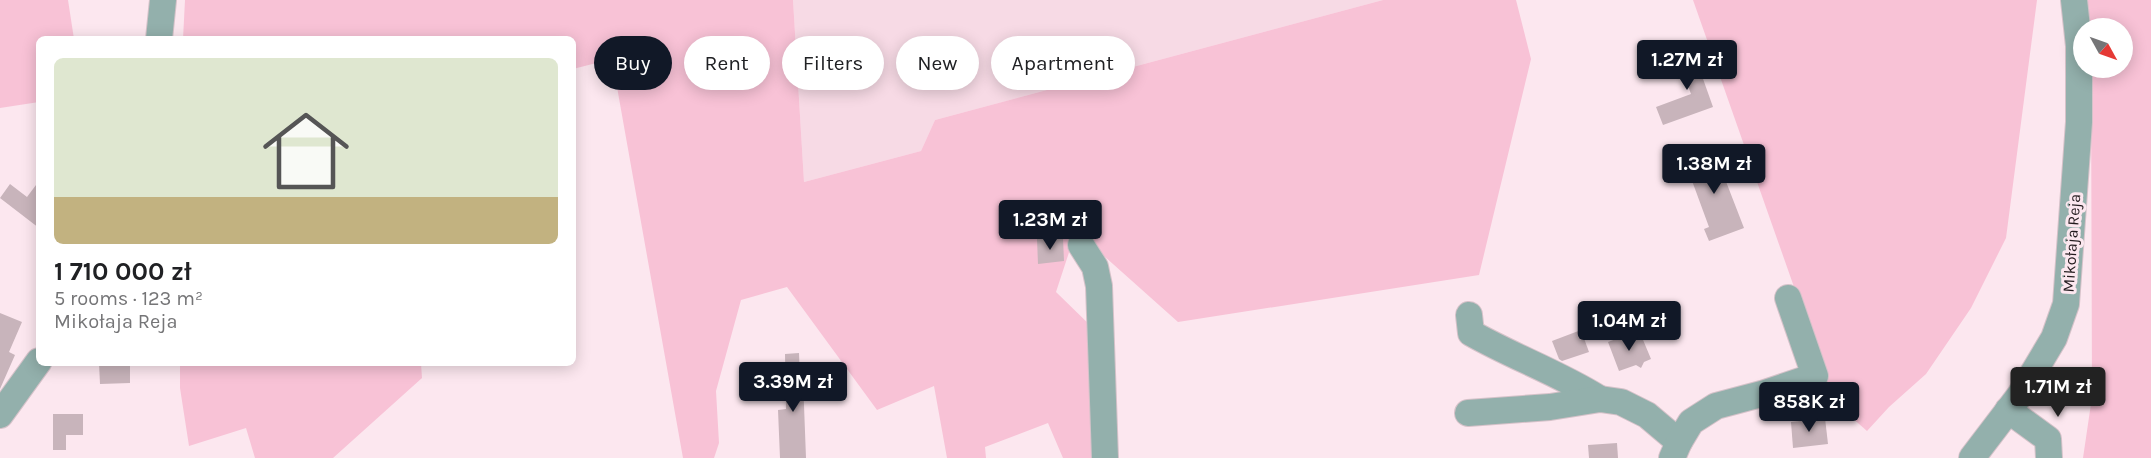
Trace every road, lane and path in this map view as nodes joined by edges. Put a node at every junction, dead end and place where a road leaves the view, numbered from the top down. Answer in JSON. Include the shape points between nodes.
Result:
{"nodes":[{"id":1,"x":163,"y":0,"type":"edge"},
{"id":2,"x":2074,"y":0,"type":"edge"},
{"id":3,"x":159,"y":36,"type":"edge"},
{"id":4,"x":1081,"y":245,"type":"dead end"},
{"id":5,"x":1788,"y":298,"type":"dead end"},
{"id":6,"x":1469,"y":315,"type":"dead end"},
{"id":7,"x":36,"y":365,"type":"edge"},
{"id":8,"x":1600,"y":399,"type":"junction"},
{"id":9,"x":2008,"y":410,"type":"junction"},
{"id":10,"x":1468,"y":413,"type":"dead end"},
{"id":11,"x":0,"y":415,"type":"edge"},
{"id":12,"x":1676,"y":450,"type":"edge"},
{"id":13,"x":1105,"y":458,"type":"edge"},
{"id":14,"x":1972,"y":458,"type":"edge"},
{"id":15,"x":2049,"y":458,"type":"edge"}],
"edges":[{"from":1,"to":3,"type":"street"},
{"from":2,"to":9,"type":"street","name":"Mikołaja Reja","via":[[2079,46],[2079,122],[2067,304],[2054,338]]},
{"from":4,"to":13,"type":"street","via":[[1095,267],[1099,286]]},
{"from":5,"to":12,"type":"street","via":[[1815,376],[1716,406],[1691,422]]},
{"from":6,"to":8,"type":"street","via":[[1471,333]]},
{"from":7,"to":11,"type":"street"},
{"from":8,"to":10,"type":"street"},
{"from":8,"to":12,"type":"street","via":[[1621,402],[1647,415]]},
{"from":9,"to":14,"type":"street","name":"Mikołaja Reja"},
{"from":9,"to":15,"type":"street","via":[[2048,439]]}]}
